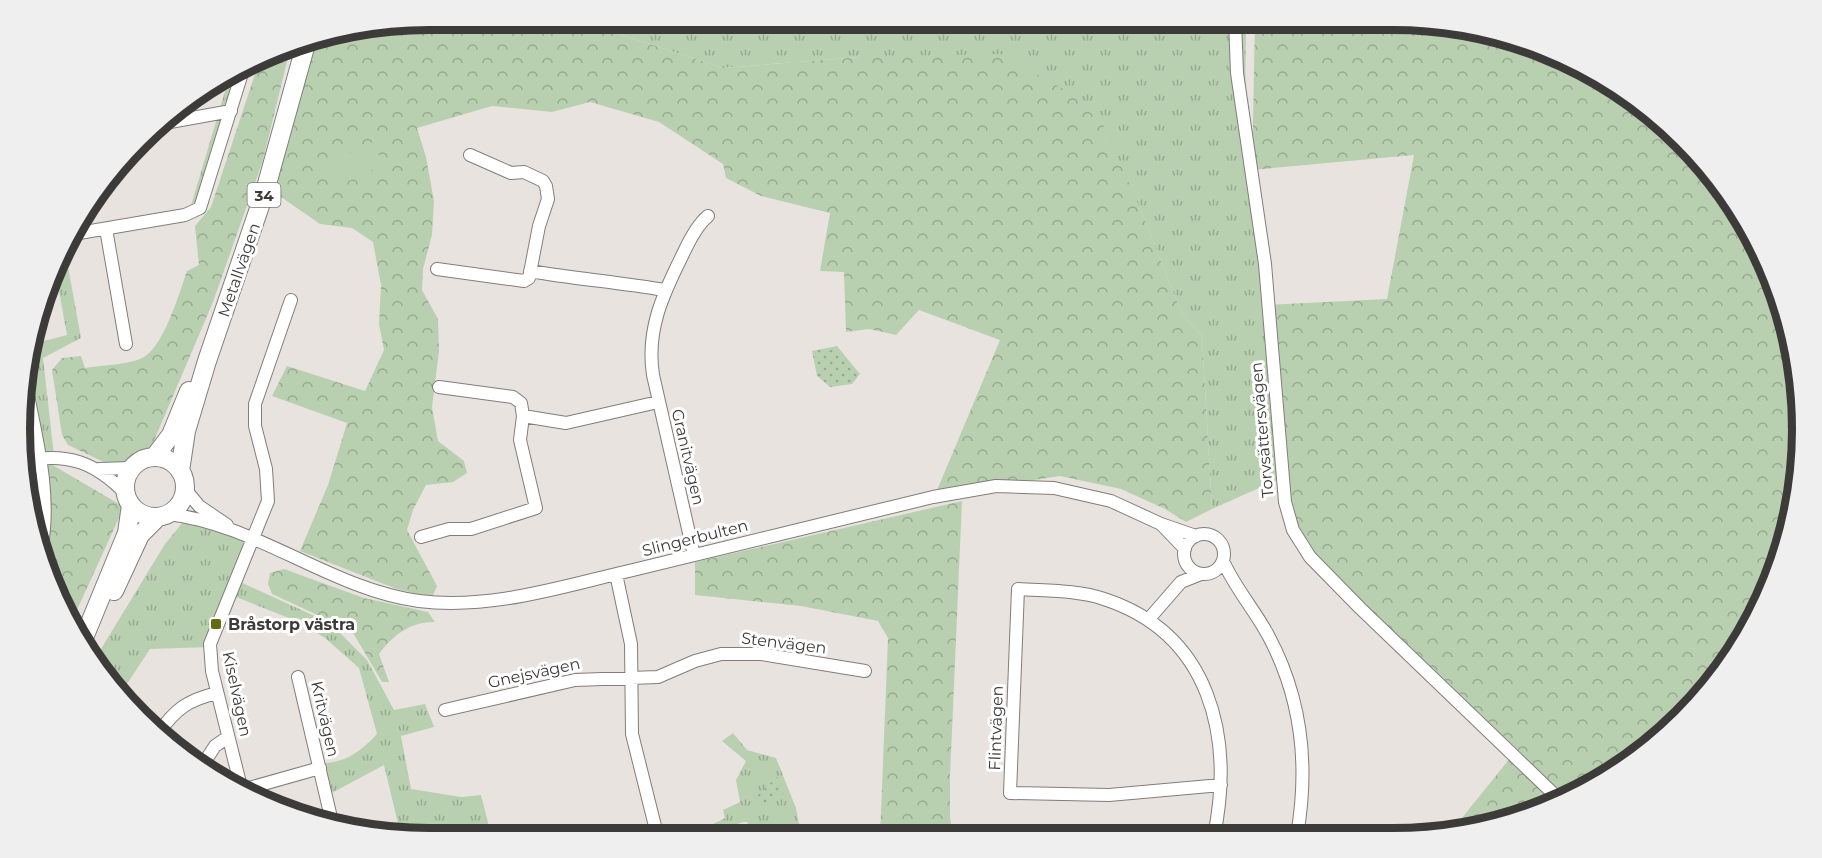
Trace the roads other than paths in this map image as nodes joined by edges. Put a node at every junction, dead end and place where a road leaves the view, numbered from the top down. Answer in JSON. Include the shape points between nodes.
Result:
{"nodes":[{"id":1,"x":1235,"y":30,"type":"edge"},
{"id":2,"x":305,"y":50,"type":"edge"},
{"id":3,"x":241,"y":77,"type":"edge"},
{"id":4,"x":231,"y":111,"type":"junction"},
{"id":5,"x":176,"y":120,"type":"edge"},
{"id":6,"x":470,"y":155,"type":"dead end"},
{"id":7,"x":708,"y":216,"type":"dead end"},
{"id":8,"x":106,"y":229,"type":"junction"},
{"id":9,"x":81,"y":233,"type":"edge"},
{"id":10,"x":437,"y":269,"type":"dead end"},
{"id":11,"x":530,"y":271,"type":"junction"},
{"id":12,"x":664,"y":290,"type":"junction"},
{"id":13,"x":291,"y":300,"type":"dead end"},
{"id":14,"x":126,"y":344,"type":"dead end"},
{"id":15,"x":207,"y":361,"type":"junction"},
{"id":16,"x":439,"y":387,"type":"dead end"},
{"id":17,"x":658,"y":402,"type":"junction"},
{"id":18,"x":31,"y":411,"type":"edge"},
{"id":19,"x":523,"y":416,"type":"junction"},
{"id":20,"x":155,"y":456,"type":"junction"},
{"id":21,"x":39,"y":457,"type":"junction"},
{"id":22,"x":31,"y":459,"type":"edge"},
{"id":23,"x":131,"y":468,"type":"junction"},
{"id":24,"x":95,"y":469,"type":"junction"},
{"id":25,"x":180,"y":471,"type":"junction"},
{"id":26,"x":185,"y":489,"type":"junction"},
{"id":27,"x":128,"y":499,"type":"junction"},
{"id":28,"x":163,"y":515,"type":"junction"},
{"id":29,"x":1161,"y":524,"type":"junction"},
{"id":30,"x":43,"y":529,"type":"edge"},
{"id":31,"x":240,"y":534,"type":"junction"},
{"id":32,"x":1196,"y":536,"type":"junction"},
{"id":33,"x":421,"y":537,"type":"dead end"},
{"id":34,"x":253,"y":540,"type":"junction"},
{"id":35,"x":694,"y":555,"type":"junction"},
{"id":36,"x":1185,"y":555,"type":"junction"},
{"id":37,"x":1223,"y":561,"type":"junction"},
{"id":38,"x":1206,"y":573,"type":"junction"},
{"id":39,"x":616,"y":574,"type":"junction"},
{"id":40,"x":1181,"y":582,"type":"junction"},
{"id":41,"x":1236,"y":588,"type":"junction"},
{"id":42,"x":1148,"y":620,"type":"junction"},
{"id":43,"x":86,"y":633,"type":"edge"},
{"id":44,"x":865,"y":671,"type":"dead end"},
{"id":45,"x":298,"y":677,"type":"dead end"},
{"id":46,"x":631,"y":678,"type":"junction"},
{"id":47,"x":217,"y":693,"type":"junction"},
{"id":48,"x":445,"y":710,"type":"dead end"},
{"id":49,"x":163,"y":726,"type":"edge"},
{"id":50,"x":228,"y":737,"type":"junction"},
{"id":51,"x":206,"y":760,"type":"edge"},
{"id":52,"x":320,"y":768,"type":"junction"},
{"id":53,"x":239,"y":780,"type":"edge"},
{"id":54,"x":1221,"y":785,"type":"junction"},
{"id":55,"x":253,"y":787,"type":"edge"},
{"id":56,"x":1554,"y":794,"type":"edge"},
{"id":57,"x":331,"y":815,"type":"edge"},
{"id":58,"x":656,"y":828,"type":"edge"},
{"id":59,"x":1215,"y":828,"type":"edge"},
{"id":60,"x":1298,"y":828,"type":"edge"}],
"edges":[{"from":1,"to":56,"type":"street","name":"Torvsättersvägen","via":[[1237,73],[1265,264],[1285,502],[1293,530],[1310,557],[1360,608]]},
{"from":2,"to":15,"type":"main road","name":"Metallvägen","number":"34","via":[[265,191]]},
{"from":3,"to":4,"type":"street"},
{"from":4,"to":5,"type":"street"},
{"from":4,"to":8,"type":"street","via":[[200,208],[185,215]]},
{"from":6,"to":11,"type":"street","via":[[511,173],[524,172],[546,186],[548,199],[538,226]]},
{"from":7,"to":12,"type":"street","name":"Granitvägen","via":[[692,237]]},
{"from":8,"to":9,"type":"street"},
{"from":8,"to":14,"type":"street"},
{"from":10,"to":11,"type":"street","via":[[524,282]]},
{"from":11,"to":12,"type":"street"},
{"from":12,"to":17,"type":"street","name":"Granitvägen","via":[[650,345]]},
{"from":13,"to":34,"type":"street","name":"Kiselvägen","via":[[255,404],[255,426],[269,492]]},
{"from":15,"to":20,"type":"main road","name":"Metallvägen","number":"34","via":[[184,400],[171,435]]},
{"from":15,"to":25,"type":"main road","name":"Metallvägen","number":"34","via":[[186,431]]},
{"from":16,"to":19,"type":"street","via":[[513,397],[521,403]]},
{"from":17,"to":19,"type":"street","name":"Granitvägen","via":[[566,423]]},
{"from":17,"to":35,"type":"street","name":"Granitvägen"},
{"from":18,"to":21,"type":"street"},
{"from":19,"to":33,"type":"street","via":[[520,440],[536,508],[471,529],[449,529]]},
{"from":20,"to":23,"type":"main road","name":"Metallvägen","number":"34"},
{"from":20,"to":25,"type":"main road","via":[[169,460]]},
{"from":21,"to":22,"type":"street"},
{"from":21,"to":24,"type":"street","via":[[57,456]]},
{"from":21,"to":30,"type":"street","via":[[46,500]]},
{"from":23,"to":24,"type":"street"},
{"from":23,"to":27,"type":"main road","via":[[125,480]]},
{"from":24,"to":27,"type":"street"},
{"from":25,"to":26,"type":"main road","name":"Metallvägen","number":"34"},
{"from":26,"to":28,"type":"main road","via":[[178,506]]},
{"from":26,"to":31,"type":"street","name":"Slingerbulten","via":[[199,506]]},
{"from":27,"to":28,"type":"main road","via":[[140,513]]},
{"from":27,"to":43,"type":"main road","via":[[126,534]]},
{"from":28,"to":31,"type":"street","name":"Slingerbulten","via":[[191,518]]},
{"from":28,"to":43,"type":"main road","via":[[140,535],[110,600]]},
{"from":29,"to":32,"type":"street","name":"Slingerbulten"},
{"from":29,"to":35,"type":"street","name":"Slingerbulten","via":[[1092,495],[1054,488],[996,486],[933,497]]},
{"from":29,"to":36,"type":"street","name":"Slingerbulten"},
{"from":31,"to":34,"type":"street","name":"Slingerbulten"},
{"from":32,"to":36,"type":"street"},
{"from":32,"to":37,"type":"street","via":[[1218,539],[1224,551]]},
{"from":34,"to":39,"type":"street","name":"Slingerbulten","via":[[365,588],[436,602],[508,599]]},
{"from":34,"to":47,"type":"street","name":"Kiselvägen","via":[[210,645]]},
{"from":35,"to":39,"type":"street","name":"Slingerbulten"},
{"from":36,"to":38,"type":"street","via":[[1192,570]]},
{"from":36,"to":40,"type":"street"},
{"from":37,"to":38,"type":"street"},
{"from":37,"to":41,"type":"street"},
{"from":38,"to":40,"type":"street"},
{"from":38,"to":41,"type":"street"},
{"from":39,"to":46,"type":"street","via":[[629,627]]},
{"from":40,"to":42,"type":"street"},
{"from":41,"to":60,"type":"street","via":[[1271,641],[1294,698],[1304,784]]},
{"from":42,"to":54,"type":"street","name":"Flintvägen","via":[[1195,670],[1211,702],[1220,737]]},
{"from":42,"to":54,"type":"street","name":"Flintvägen","via":[[1119,604],[1093,596],[1018,589],[1010,793],[1109,795]]},
{"from":44,"to":46,"type":"street","name":"Stenvägen","via":[[738,653],[705,658],[658,677]]},
{"from":45,"to":52,"type":"street","name":"Kritvägen"},
{"from":46,"to":48,"type":"street","name":"Gnejsvägen","via":[[575,680]]},
{"from":46,"to":58,"type":"street","via":[[632,734]]},
{"from":47,"to":49,"type":"street","via":[[185,703]]},
{"from":47,"to":50,"type":"street","name":"Kiselvägen"},
{"from":50,"to":51,"type":"street","via":[[215,746]]},
{"from":50,"to":53,"type":"street","name":"Kiselvägen"},
{"from":52,"to":55,"type":"street","name":"Kritvägen"},
{"from":52,"to":57,"type":"street","name":"Kritvägen"},
{"from":54,"to":59,"type":"street","name":"Flintvägen"}]}
